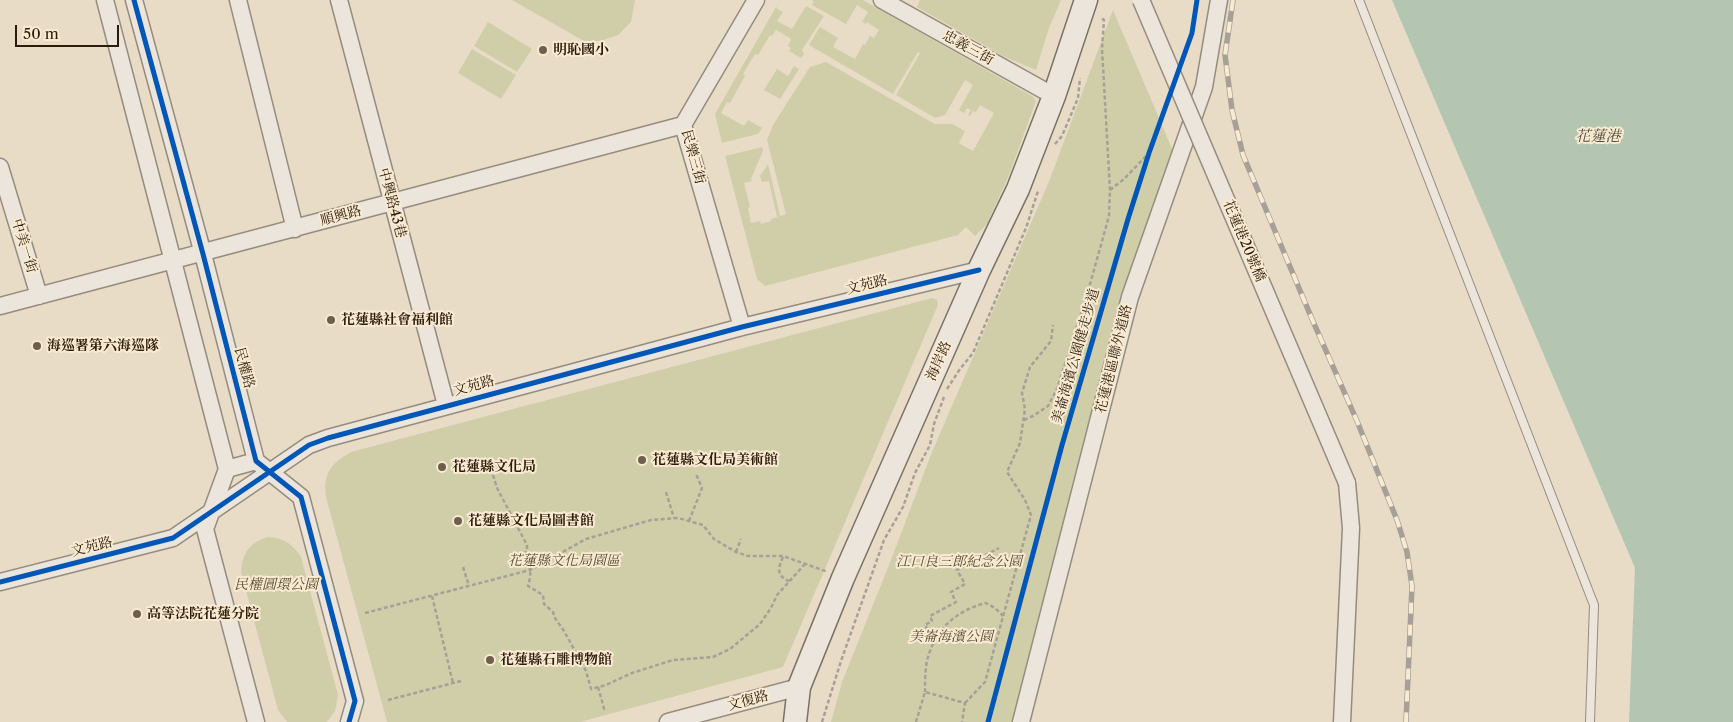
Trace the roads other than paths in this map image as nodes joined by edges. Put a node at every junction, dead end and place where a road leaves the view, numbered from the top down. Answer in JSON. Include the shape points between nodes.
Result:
{"nodes":[{"id":1,"x":105,"y":0,"type":"edge"},
{"id":2,"x":134,"y":0,"type":"edge"},
{"id":3,"x":238,"y":0,"type":"edge"},
{"id":4,"x":339,"y":0,"type":"edge"},
{"id":5,"x":756,"y":0,"type":"edge"},
{"id":6,"x":882,"y":0,"type":"edge"},
{"id":7,"x":1086,"y":0,"type":"edge"},
{"id":8,"x":1141,"y":0,"type":"edge"},
{"id":9,"x":1219,"y":0,"type":"edge"},
{"id":10,"x":1359,"y":0,"type":"edge"},
{"id":11,"x":1054,"y":96,"type":"junction"},
{"id":12,"x":683,"y":126,"type":"junction"},
{"id":13,"x":0,"y":167,"type":"edge"},
{"id":14,"x":391,"y":203,"type":"junction"},
{"id":15,"x":295,"y":229,"type":"junction"},
{"id":16,"x":203,"y":254,"type":"junction"},
{"id":17,"x":172,"y":261,"type":"junction"},
{"id":18,"x":979,"y":270,"type":"junction"},
{"id":19,"x":39,"y":296,"type":"junction"},
{"id":20,"x":0,"y":306,"type":"edge"},
{"id":21,"x":742,"y":327,"type":"junction"},
{"id":22,"x":446,"y":405,"type":"junction"},
{"id":23,"x":256,"y":461,"type":"junction"},
{"id":24,"x":227,"y":468,"type":"junction"},
{"id":25,"x":270,"y":471,"type":"junction"},
{"id":26,"x":211,"y":512,"type":"junction"},
{"id":27,"x":0,"y":582,"type":"edge"},
{"id":28,"x":799,"y":687,"type":"junction"},
{"id":29,"x":256,"y":722,"type":"edge"},
{"id":30,"x":348,"y":722,"type":"edge"},
{"id":31,"x":668,"y":722,"type":"edge"},
{"id":32,"x":795,"y":722,"type":"edge"},
{"id":33,"x":1020,"y":722,"type":"edge"},
{"id":34,"x":1342,"y":722,"type":"edge"},
{"id":35,"x":1590,"y":722,"type":"edge"}],
"edges":[{"from":1,"to":17,"type":"street"},
{"from":2,"to":16,"type":"street","name":"民權路"},
{"from":3,"to":15,"type":"street"},
{"from":4,"to":14,"type":"street","name":"中興路43巷"},
{"from":5,"to":12,"type":"street","name":"民樂三街"},
{"from":6,"to":11,"type":"street","name":"忠義三街"},
{"from":7,"to":11,"type":"main road","name":"海岸路"},
{"from":8,"to":34,"type":"street","name":"花蓮港20號橋","bridge":true,"via":[[1347,483],[1352,528]]},
{"from":9,"to":33,"type":"street","name":"花蓮港區聯外道路","via":[[1204,87],[1130,297]]},
{"from":10,"to":35,"type":"lane","via":[[1594,605]]},
{"from":11,"to":18,"type":"main road","name":"海岸路","via":[[1018,189]]},
{"from":12,"to":14,"type":"street","name":"順興路"},
{"from":12,"to":21,"type":"street","name":"民樂三街"},
{"from":13,"to":19,"type":"street","name":"中美一街"},
{"from":14,"to":15,"type":"street","name":"順興路"},
{"from":14,"to":22,"type":"street","name":"中興路43巷"},
{"from":15,"to":16,"type":"street","name":"順興路"},
{"from":16,"to":17,"type":"street","name":"順興路"},
{"from":16,"to":23,"type":"street","name":"民權路"},
{"from":17,"to":19,"type":"street","name":"順興路"},
{"from":17,"to":24,"type":"street"},
{"from":18,"to":21,"type":"street","name":"文苑路"},
{"from":18,"to":28,"type":"main road","name":"海岸路","via":[[843,578]]},
{"from":19,"to":20,"type":"street","name":"順興路"},
{"from":21,"to":22,"type":"street","name":"文苑路"},
{"from":22,"to":25,"type":"street","name":"文苑路","via":[[318,441]]},
{"from":23,"to":24,"type":"street"},
{"from":23,"to":25,"type":"street"},
{"from":24,"to":26,"type":"street"},
{"from":25,"to":26,"type":"street","name":"文苑路"},
{"from":25,"to":30,"type":"street","via":[[301,497],[355,701]]},
{"from":26,"to":27,"type":"street","name":"文苑路","via":[[172,538]]},
{"from":26,"to":29,"type":"street","via":[[205,529]]},
{"from":28,"to":31,"type":"street","name":"文復路"},
{"from":28,"to":32,"type":"main road","name":"海岸路"}]}
